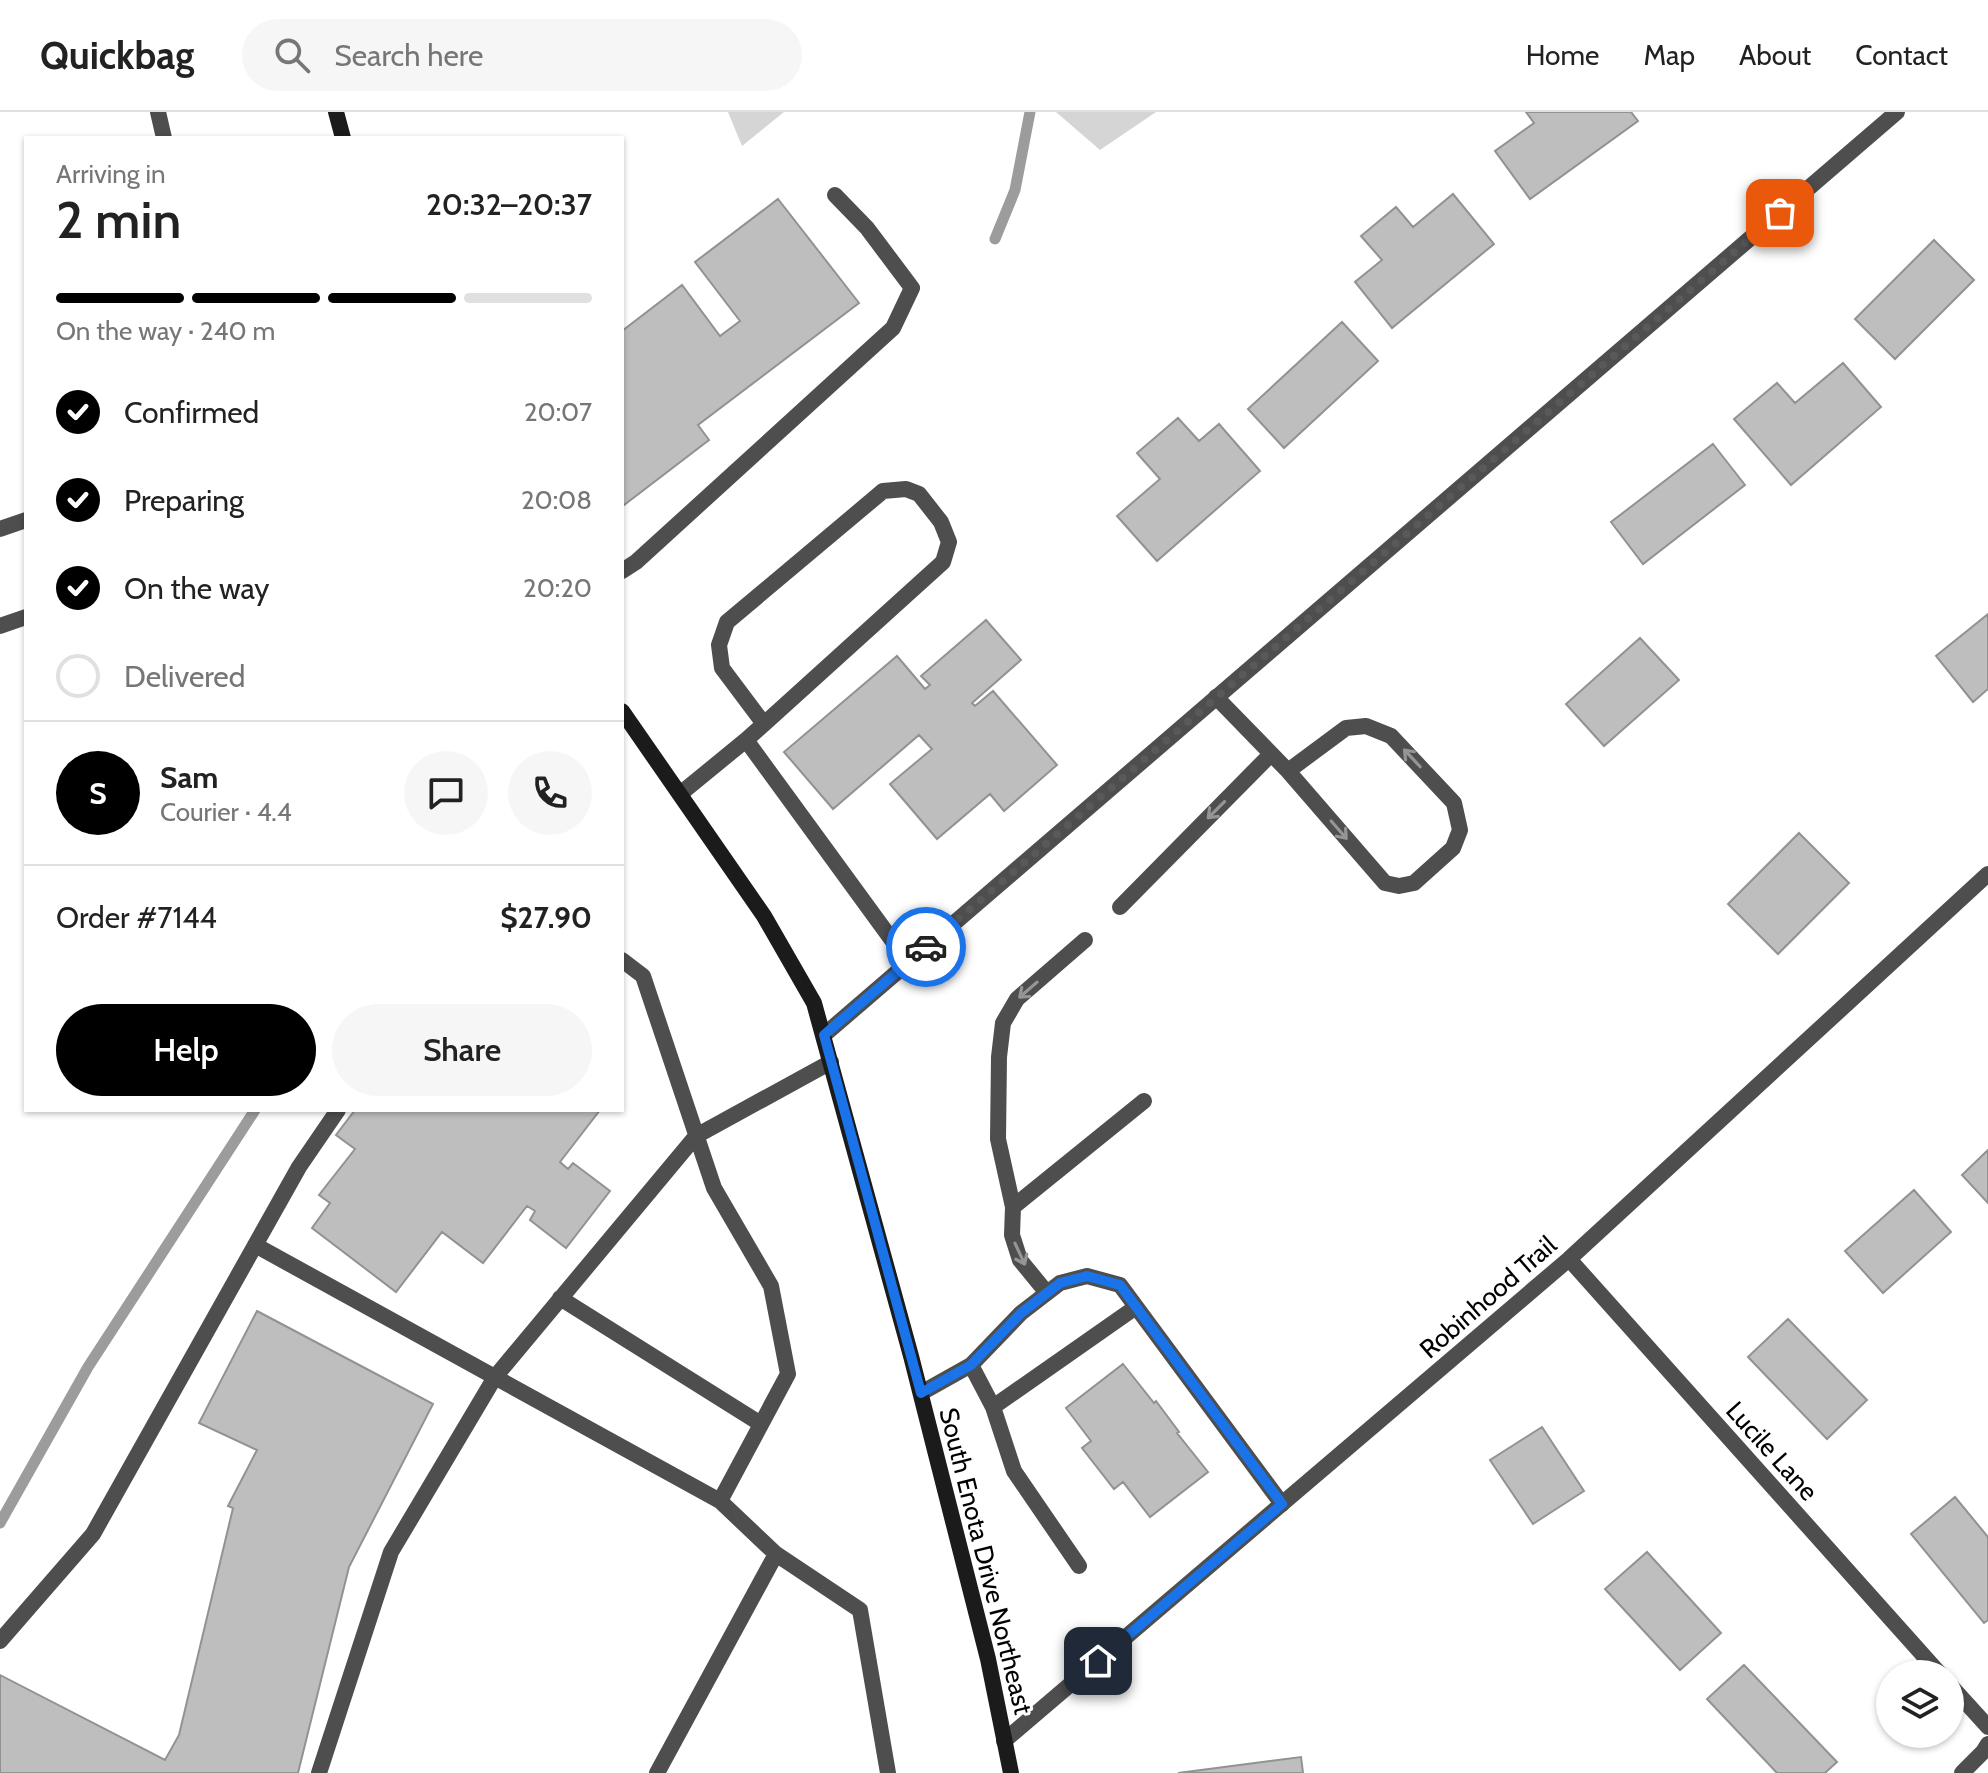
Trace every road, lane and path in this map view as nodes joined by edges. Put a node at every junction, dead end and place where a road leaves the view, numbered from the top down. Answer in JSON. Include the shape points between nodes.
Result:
{"nodes":[{"id":1,"x":158,"y":112,"type":"edge"},
{"id":2,"x":336,"y":112,"type":"edge"},
{"id":3,"x":1897,"y":112,"type":"edge"},
{"id":4,"x":164,"y":136,"type":"edge"},
{"id":5,"x":342,"y":136,"type":"edge"},
{"id":6,"x":835,"y":195,"type":"dead end"},
{"id":7,"x":24,"y":521,"type":"edge"},
{"id":8,"x":0,"y":529,"type":"edge"},
{"id":9,"x":624,"y":570,"type":"edge"},
{"id":10,"x":24,"y":618,"type":"edge"},
{"id":11,"x":0,"y":626,"type":"edge"},
{"id":12,"x":1216,"y":697,"type":"junction"},
{"id":13,"x":624,"y":714,"type":"edge"},
{"id":14,"x":764,"y":724,"type":"junction"},
{"id":15,"x":746,"y":740,"type":"junction"},
{"id":16,"x":1271,"y":754,"type":"junction"},
{"id":17,"x":1288,"y":771,"type":"junction"},
{"id":18,"x":680,"y":794,"type":"junction"},
{"id":19,"x":1988,"y":874,"type":"edge"},
{"id":20,"x":1120,"y":907,"type":"dead end"},
{"id":21,"x":1085,"y":940,"type":"dead end"},
{"id":22,"x":624,"y":962,"type":"edge"},
{"id":23,"x":908,"y":962,"type":"junction"},
{"id":24,"x":824,"y":1035,"type":"junction"},
{"id":25,"x":831,"y":1062,"type":"junction"},
{"id":26,"x":1144,"y":1101,"type":"dead end"},
{"id":27,"x":337,"y":1112,"type":"edge"},
{"id":28,"x":696,"y":1136,"type":"junction"},
{"id":29,"x":1013,"y":1207,"type":"junction"},
{"id":30,"x":255,"y":1245,"type":"junction"},
{"id":31,"x":1569,"y":1259,"type":"junction"},
{"id":32,"x":1047,"y":1293,"type":"junction"},
{"id":33,"x":560,"y":1298,"type":"junction"},
{"id":34,"x":1136,"y":1307,"type":"junction"},
{"id":35,"x":971,"y":1365,"type":"junction"},
{"id":36,"x":495,"y":1377,"type":"junction"},
{"id":37,"x":921,"y":1393,"type":"junction"},
{"id":38,"x":993,"y":1407,"type":"junction"},
{"id":39,"x":761,"y":1424,"type":"junction"},
{"id":40,"x":720,"y":1501,"type":"junction"},
{"id":41,"x":1282,"y":1504,"type":"junction"},
{"id":42,"x":776,"y":1554,"type":"junction"},
{"id":43,"x":1079,"y":1566,"type":"dead end"},
{"id":44,"x":0,"y":1641,"type":"edge"},
{"id":45,"x":1927,"y":1660,"type":"edge"},
{"id":46,"x":1964,"y":1700,"type":"edge"},
{"id":47,"x":1988,"y":1727,"type":"edge"},
{"id":48,"x":1004,"y":1741,"type":"junction"},
{"id":49,"x":1988,"y":1744,"type":"edge"},
{"id":50,"x":319,"y":1773,"type":"edge"},
{"id":51,"x":657,"y":1773,"type":"edge"},
{"id":52,"x":888,"y":1773,"type":"edge"},
{"id":53,"x":1011,"y":1773,"type":"edge"},
{"id":54,"x":1962,"y":1773,"type":"edge"}],
"edges":[{"from":1,"to":4,"type":"street"},
{"from":2,"to":5,"type":"main road"},
{"from":3,"to":12,"type":"street"},
{"from":6,"to":9,"type":"street","via":[[912,288],[893,328]]},
{"from":7,"to":8,"type":"street"},
{"from":10,"to":11,"type":"street"},
{"from":12,"to":16,"type":"street"},
{"from":12,"to":23,"type":"street"},
{"from":13,"to":18,"type":"main road","name":"South Enota Drive Northeast"},
{"from":14,"to":14,"type":"street","via":[[943,562],[949,542],[919,494],[883,491],[727,622],[719,645],[722,668]]},
{"from":14,"to":15,"type":"street"},
{"from":15,"to":18,"type":"street"},
{"from":15,"to":23,"type":"street"},
{"from":16,"to":17,"type":"street"},
{"from":16,"to":20,"type":"street","one_way":true},
{"from":17,"to":17,"type":"street","one_way":true,"via":[[1385,883],[1414,883],[1453,848],[1460,830],[1454,803],[1391,736],[1366,726],[1346,728]]},
{"from":18,"to":24,"type":"main road","name":"South Enota Drive Northeast","via":[[764,916],[814,1003]]},
{"from":19,"to":31,"type":"street","name":"Robinhood Trail"},
{"from":21,"to":29,"type":"street","one_way":true,"via":[[1017,999],[1003,1023],[998,1139]]},
{"from":22,"to":28,"type":"street","via":[[643,976]]},
{"from":23,"to":24,"type":"street"},
{"from":24,"to":25,"type":"main road","name":"South Enota Drive Northeast"},
{"from":25,"to":28,"type":"street"},
{"from":25,"to":37,"type":"main road","name":"South Enota Drive Northeast"},
{"from":26,"to":29,"type":"street"},
{"from":27,"to":30,"type":"street"},
{"from":28,"to":33,"type":"street"},
{"from":28,"to":39,"type":"street","via":[[714,1188],[771,1286],[788,1374]]},
{"from":29,"to":32,"type":"street","one_way":true,"via":[[1012,1235],[1020,1260]]},
{"from":30,"to":36,"type":"street"},
{"from":30,"to":44,"type":"street","via":[[93,1534]]},
{"from":31,"to":41,"type":"street","name":"Robinhood Trail"},
{"from":31,"to":45,"type":"street","name":"Lucile Lane"},
{"from":32,"to":34,"type":"street","via":[[1060,1283],[1087,1276],[1120,1285]]},
{"from":32,"to":35,"type":"street"},
{"from":33,"to":36,"type":"street"},
{"from":33,"to":39,"type":"street"},
{"from":34,"to":38,"type":"street"},
{"from":34,"to":41,"type":"street"},
{"from":35,"to":37,"type":"street"},
{"from":35,"to":38,"type":"street"},
{"from":36,"to":40,"type":"street"},
{"from":36,"to":50,"type":"street","via":[[391,1552]]},
{"from":37,"to":48,"type":"main road","name":"South Enota Drive Northeast"},
{"from":38,"to":43,"type":"street","via":[[1014,1471]]},
{"from":39,"to":40,"type":"street"},
{"from":40,"to":42,"type":"street"},
{"from":41,"to":48,"type":"street","name":"Robinhood Trail"},
{"from":42,"to":51,"type":"street"},
{"from":42,"to":52,"type":"street","via":[[860,1610]]},
{"from":46,"to":47,"type":"street"},
{"from":48,"to":53,"type":"main road","name":"South Enota Drive Northeast"},
{"from":49,"to":54,"type":"street"}]}
